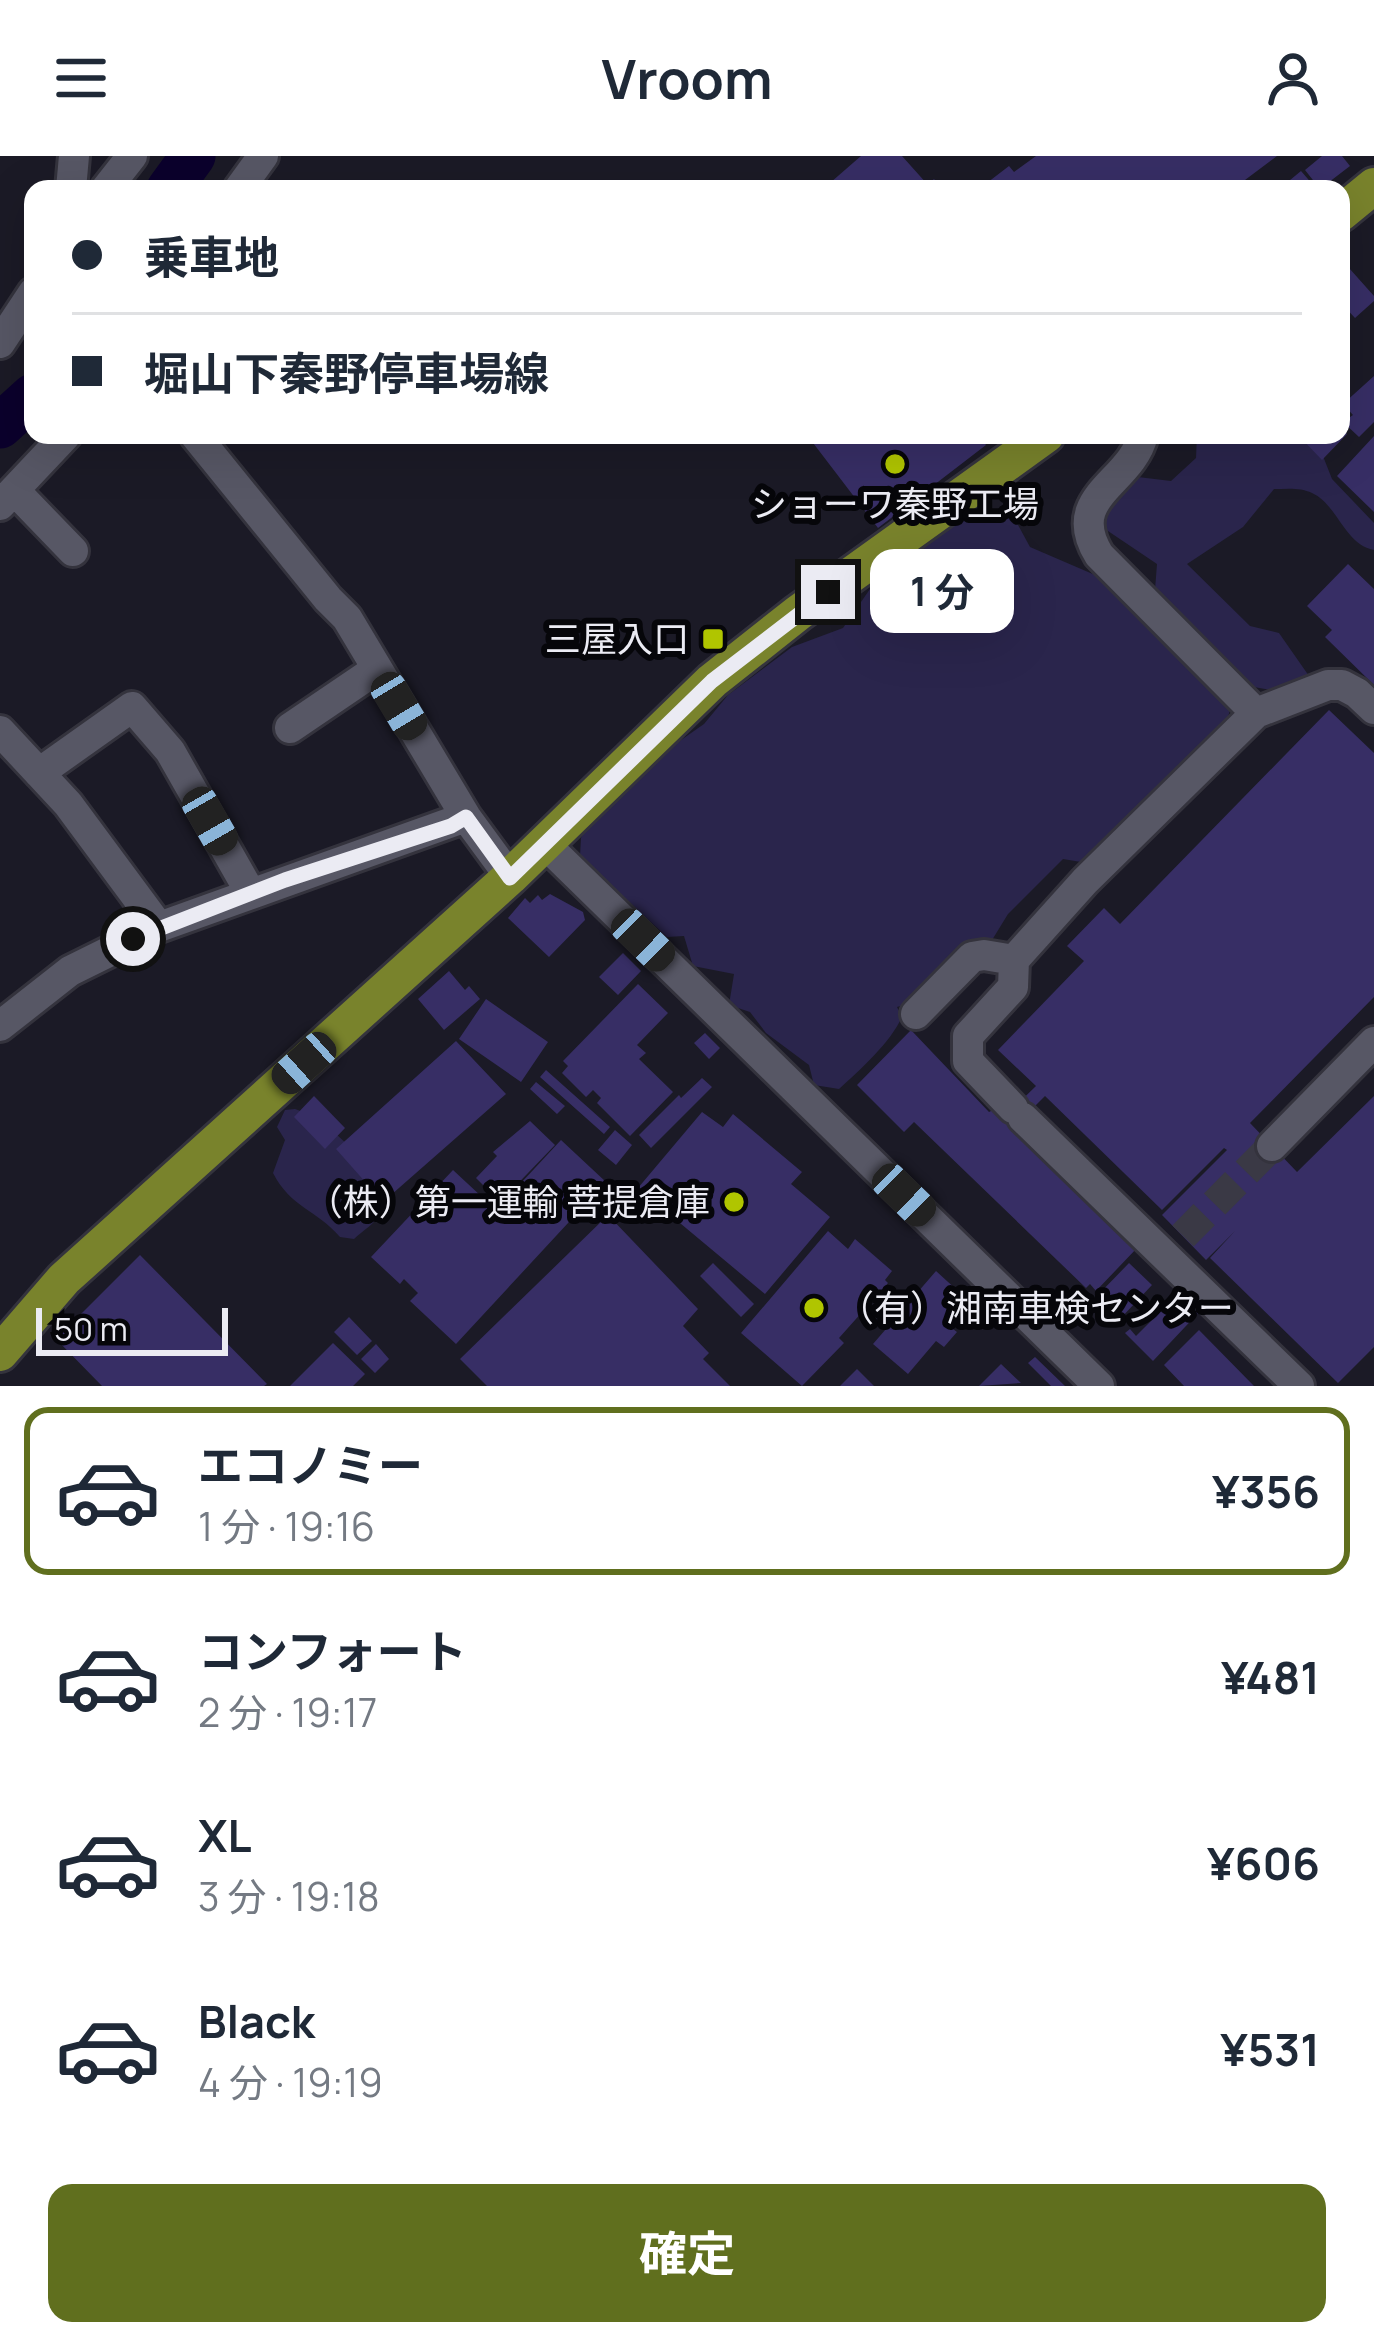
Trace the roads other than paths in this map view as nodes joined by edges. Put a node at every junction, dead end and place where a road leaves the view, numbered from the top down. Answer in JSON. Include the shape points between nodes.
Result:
{"nodes":[{"id":1,"x":132,"y":156,"type":"edge"},
{"id":2,"x":113,"y":180,"type":"edge"},
{"id":3,"x":1374,"y":186,"type":"edge"},
{"id":4,"x":1350,"y":206,"type":"edge"},
{"id":5,"x":18,"y":303,"type":"edge"},
{"id":6,"x":0,"y":343,"type":"edge"},
{"id":7,"x":58,"y":444,"type":"edge"},
{"id":8,"x":202,"y":444,"type":"edge"},
{"id":9,"x":1034,"y":444,"type":"edge"},
{"id":10,"x":1141,"y":444,"type":"edge"},
{"id":11,"x":8,"y":499,"type":"edge"},
{"id":12,"x":73,"y":551,"type":"dead end"},
{"id":13,"x":377,"y":669,"type":"junction"},
{"id":14,"x":1374,"y":710,"type":"edge"},
{"id":15,"x":1256,"y":713,"type":"junction"},
{"id":16,"x":290,"y":728,"type":"dead end"},
{"id":17,"x":0,"y":731,"type":"edge"},
{"id":18,"x":39,"y":773,"type":"junction"},
{"id":19,"x":466,"y":817,"type":"junction"},
{"id":20,"x":545,"y":844,"type":"junction"},
{"id":21,"x":510,"y":878,"type":"junction"},
{"id":22,"x":250,"y":892,"type":"junction"},
{"id":23,"x":159,"y":927,"type":"junction"},
{"id":24,"x":1014,"y":960,"type":"junction"},
{"id":25,"x":916,"y":1015,"type":"dead end"},
{"id":26,"x":0,"y":1026,"type":"edge"},
{"id":27,"x":1371,"y":1050,"type":"edge"},
{"id":28,"x":1272,"y":1146,"type":"tunnel mouth"},
{"id":29,"x":0,"y":1353,"type":"edge"},
{"id":30,"x":1099,"y":1386,"type":"edge"},
{"id":31,"x":1299,"y":1386,"type":"edge"}],
"edges":[{"from":1,"to":2,"type":"street"},
{"from":3,"to":4,"type":"main road"},
{"from":5,"to":6,"type":"street"},
{"from":7,"to":11,"type":"street"},
{"from":8,"to":13,"type":"street","via":[[347,618]]},
{"from":9,"to":20,"type":"main road","via":[[759,642]]},
{"from":10,"to":15,"type":"street","via":[[1097,496],[1087,520],[1090,540]]},
{"from":11,"to":12,"type":"street"},
{"from":13,"to":16,"type":"street"},
{"from":13,"to":19,"type":"street"},
{"from":14,"to":15,"type":"street","via":[[1342,685],[1328,685]]},
{"from":15,"to":24,"type":"street"},
{"from":17,"to":18,"type":"street"},
{"from":18,"to":22,"type":"street","via":[[132,707],[170,751]]},
{"from":18,"to":23,"type":"street"},
{"from":19,"to":21,"type":"street"},
{"from":19,"to":22,"type":"street"},
{"from":20,"to":21,"type":"main road"},
{"from":20,"to":30,"type":"street"},
{"from":21,"to":29,"type":"main road","via":[[64,1279]]},
{"from":22,"to":23,"type":"street"},
{"from":23,"to":26,"type":"street","via":[[70,971]]},
{"from":24,"to":25,"type":"street","via":[[973,958]]},
{"from":24,"to":31,"type":"street","via":[[1013,987],[968,1036],[975,1071],[1174,1246]]},
{"from":27,"to":28,"type":"street"}]}
